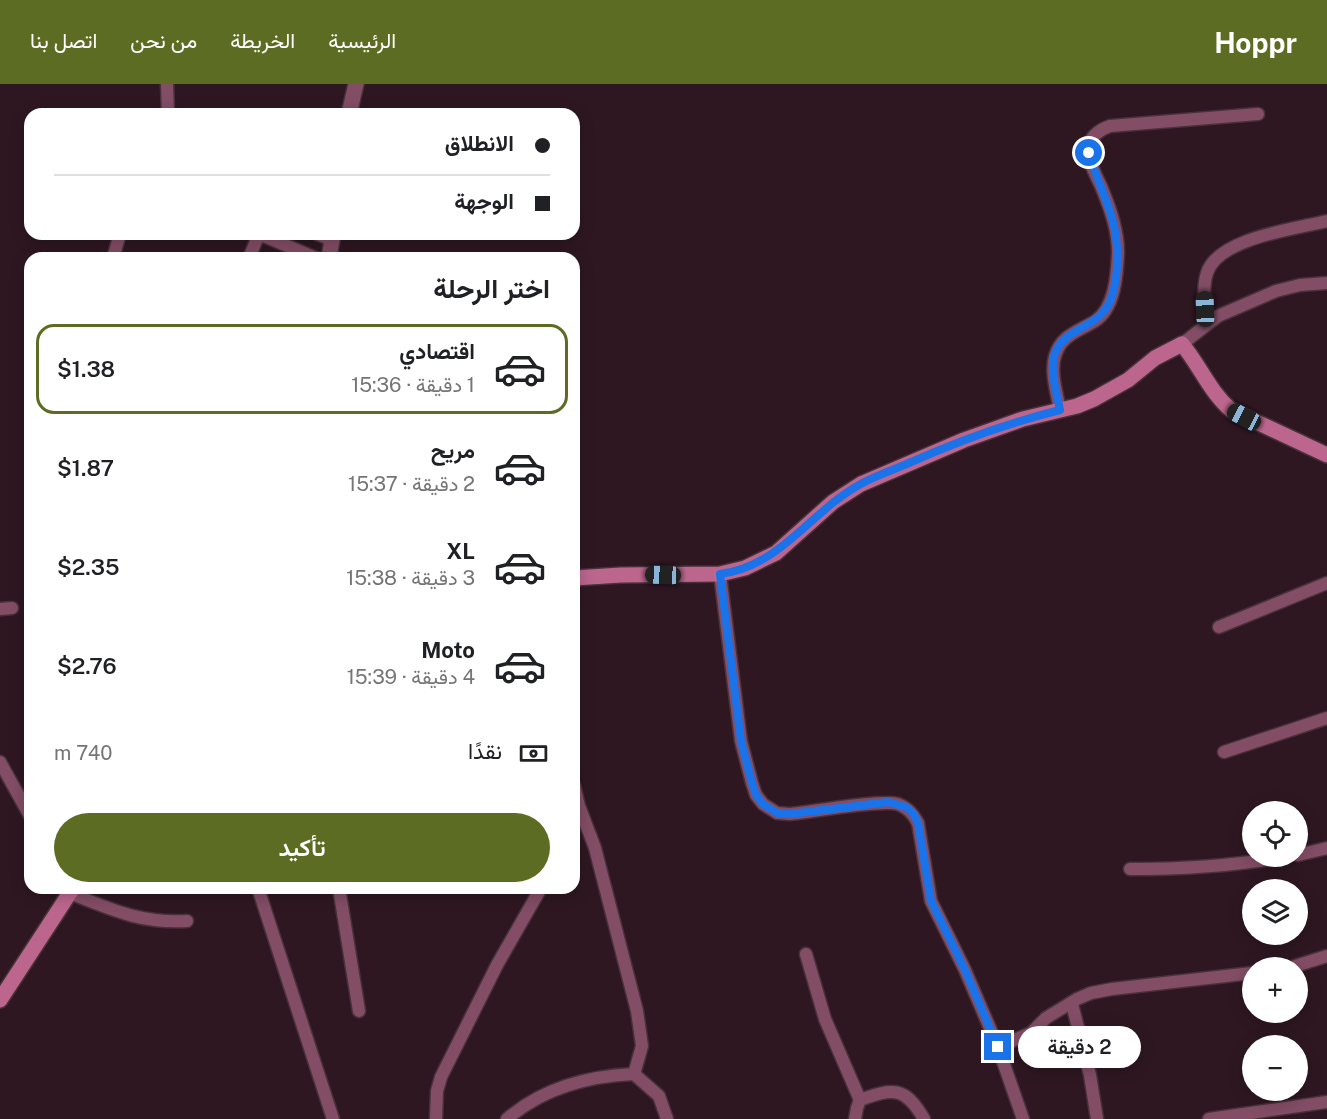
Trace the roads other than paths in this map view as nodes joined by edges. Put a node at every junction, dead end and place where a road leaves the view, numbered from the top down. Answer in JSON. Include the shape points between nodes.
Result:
{"nodes":[{"id":1,"x":167,"y":84,"type":"edge"},
{"id":2,"x":356,"y":84,"type":"edge"},
{"id":3,"x":168,"y":108,"type":"edge"},
{"id":4,"x":350,"y":108,"type":"edge"},
{"id":5,"x":1257,"y":114,"type":"dead end"},
{"id":6,"x":1327,"y":221,"type":"edge"},
{"id":7,"x":273,"y":240,"type":"edge"},
{"id":8,"x":302,"y":252,"type":"edge"},
{"id":9,"x":1327,"y":283,"type":"edge"},
{"id":10,"x":1206,"y":324,"type":"junction"},
{"id":11,"x":1182,"y":344,"type":"junction"},
{"id":12,"x":1060,"y":410,"type":"junction"},
{"id":13,"x":1327,"y":455,"type":"edge"},
{"id":14,"x":720,"y":574,"type":"junction"},
{"id":15,"x":580,"y":578,"type":"edge"},
{"id":16,"x":1327,"y":583,"type":"edge"},
{"id":17,"x":1219,"y":627,"type":"dead end"},
{"id":18,"x":1327,"y":718,"type":"edge"},
{"id":19,"x":1224,"y":752,"type":"dead end"},
{"id":20,"x":0,"y":762,"type":"edge"},
{"id":21,"x":24,"y":806,"type":"edge"},
{"id":22,"x":580,"y":816,"type":"edge"},
{"id":23,"x":1327,"y":848,"type":"edge"},
{"id":24,"x":1308,"y":853,"type":"edge"},
{"id":25,"x":1242,"y":864,"type":"edge"},
{"id":26,"x":1130,"y":869,"type":"dead end"},
{"id":27,"x":69,"y":894,"type":"edge"},
{"id":28,"x":78,"y":894,"type":"edge"},
{"id":29,"x":260,"y":894,"type":"edge"},
{"id":30,"x":340,"y":894,"type":"edge"},
{"id":31,"x":538,"y":894,"type":"edge"},
{"id":32,"x":187,"y":921,"type":"dead end"},
{"id":33,"x":806,"y":954,"type":"dead end"},
{"id":34,"x":1327,"y":956,"type":"edge"},
{"id":35,"x":1308,"y":962,"type":"edge"},
{"id":36,"x":1242,"y":975,"type":"edge"},
{"id":37,"x":0,"y":1000,"type":"edge"},
{"id":38,"x":1072,"y":1004,"type":"junction"},
{"id":39,"x":359,"y":1011,"type":"dead end"},
{"id":40,"x":998,"y":1047,"type":"junction"},
{"id":41,"x":634,"y":1074,"type":"junction"},
{"id":42,"x":861,"y":1100,"type":"junction"},
{"id":43,"x":1327,"y":1102,"type":"edge"},
{"id":44,"x":333,"y":1119,"type":"edge"},
{"id":45,"x":436,"y":1119,"type":"edge"},
{"id":46,"x":507,"y":1119,"type":"edge"},
{"id":47,"x":667,"y":1119,"type":"edge"},
{"id":48,"x":855,"y":1119,"type":"edge"},
{"id":49,"x":924,"y":1119,"type":"edge"},
{"id":50,"x":1023,"y":1119,"type":"edge"},
{"id":51,"x":1097,"y":1119,"type":"edge"},
{"id":52,"x":1209,"y":1119,"type":"edge"}],
"edges":[{"from":1,"to":3,"type":"street"},
{"from":2,"to":4,"type":"street"},
{"from":5,"to":12,"type":"street","via":[[1110,126],[1092,138],[1089,153],[1117,234],[1117,272],[1105,310],[1097,320],[1062,341],[1054,356]]},
{"from":6,"to":10,"type":"street","via":[[1251,240],[1216,258],[1206,274]]},
{"from":7,"to":8,"type":"street"},
{"from":9,"to":10,"type":"street","via":[[1276,291]]},
{"from":10,"to":11,"type":"street"},
{"from":11,"to":12,"type":"main road","via":[[1104,394]]},
{"from":11,"to":13,"type":"main road","via":[[1218,399],[1231,410]]},
{"from":12,"to":14,"type":"main road","via":[[964,440],[861,484],[833,502],[776,553],[745,568]]},
{"from":14,"to":15,"type":"main road"},
{"from":14,"to":40,"type":"street","via":[[741,741],[756,795],[777,813],[888,802],[913,813],[931,901]]},
{"from":16,"to":17,"type":"street"},
{"from":18,"to":19,"type":"street"},
{"from":20,"to":21,"type":"street"},
{"from":22,"to":41,"type":"street","via":[[595,848],[637,1011],[642,1047]]},
{"from":23,"to":24,"type":"street"},
{"from":25,"to":26,"type":"street"},
{"from":27,"to":37,"type":"main road"},
{"from":28,"to":32,"type":"street","via":[[133,917]]},
{"from":29,"to":44,"type":"street"},
{"from":30,"to":39,"type":"street"},
{"from":31,"to":45,"type":"street","via":[[441,1077],[436,1091]]},
{"from":33,"to":42,"type":"street","via":[[825,1019]]},
{"from":34,"to":35,"type":"street"},
{"from":36,"to":38,"type":"street","via":[[1112,989],[1084,996]]},
{"from":38,"to":40,"type":"street","via":[[1046,1018],[1031,1033]]},
{"from":38,"to":51,"type":"street"},
{"from":40,"to":50,"type":"street"},
{"from":41,"to":46,"type":"street","via":[[585,1080],[550,1090]]},
{"from":41,"to":47,"type":"street","via":[[659,1096]]},
{"from":42,"to":48,"type":"street"},
{"from":42,"to":49,"type":"street","via":[[885,1091],[898,1092],[913,1101]]},
{"from":43,"to":52,"type":"street"}]}
